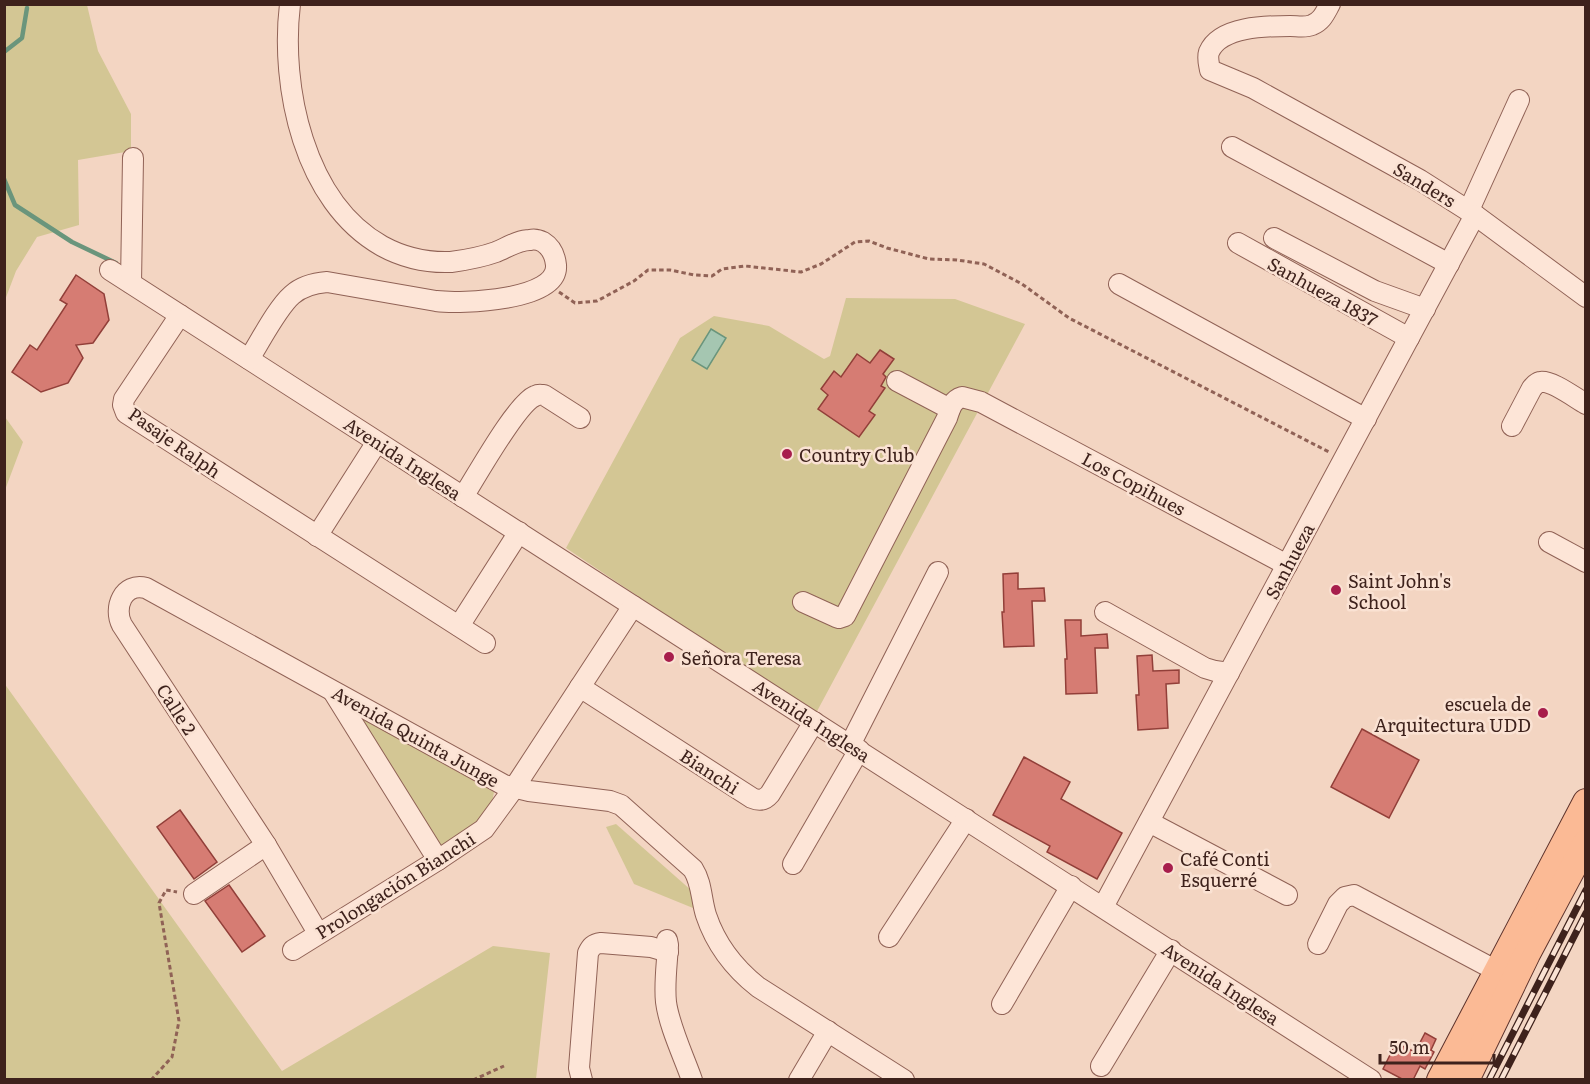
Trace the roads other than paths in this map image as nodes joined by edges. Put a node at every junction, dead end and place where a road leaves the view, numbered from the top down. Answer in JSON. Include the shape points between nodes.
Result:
{"nodes":[{"id":1,"x":290,"y":4,"type":"edge"},
{"id":2,"x":1329,"y":4,"type":"edge"},
{"id":3,"x":1519,"y":100,"type":"dead end"},
{"id":4,"x":1232,"y":147,"type":"dead end"},
{"id":5,"x":133,"y":158,"type":"dead end"},
{"id":6,"x":1472,"y":213,"type":"junction"},
{"id":7,"x":1274,"y":238,"type":"dead end"},
{"id":8,"x":1238,"y":243,"type":"dead end"},
{"id":9,"x":1449,"y":264,"type":"junction"},
{"id":10,"x":110,"y":270,"type":"dead end"},
{"id":11,"x":131,"y":283,"type":"junction"},
{"id":12,"x":1119,"y":284,"type":"dead end"},
{"id":13,"x":1586,"y":297,"type":"edge"},
{"id":14,"x":1425,"y":309,"type":"junction"},
{"id":15,"x":180,"y":315,"type":"junction"},
{"id":16,"x":1409,"y":338,"type":"junction"},
{"id":17,"x":249,"y":359,"type":"junction"},
{"id":18,"x":897,"y":381,"type":"dead end"},
{"id":19,"x":1586,"y":404,"type":"edge"},
{"id":20,"x":950,"y":409,"type":"junction"},
{"id":21,"x":580,"y":418,"type":"dead end"},
{"id":22,"x":1366,"y":419,"type":"junction"},
{"id":23,"x":1512,"y":426,"type":"dead end"},
{"id":24,"x":377,"y":442,"type":"junction"},
{"id":25,"x":463,"y":497,"type":"junction"},
{"id":26,"x":519,"y":532,"type":"junction"},
{"id":27,"x":317,"y":536,"type":"junction"},
{"id":28,"x":1549,"y":542,"type":"dead end"},
{"id":29,"x":1586,"y":562,"type":"edge"},
{"id":30,"x":1287,"y":565,"type":"junction"},
{"id":31,"x":938,"y":572,"type":"dead end"},
{"id":32,"x":150,"y":590,"type":"joint"},
{"id":33,"x":803,"y":602,"type":"dead end"},
{"id":34,"x":633,"y":606,"type":"junction"},
{"id":35,"x":1105,"y":612,"type":"dead end"},
{"id":36,"x":459,"y":627,"type":"junction"},
{"id":37,"x":1179,"y":642,"type":"dead end"},
{"id":38,"x":485,"y":643,"type":"dead end"},
{"id":39,"x":1229,"y":673,"type":"junction"},
{"id":40,"x":580,"y":687,"type":"junction"},
{"id":41,"x":332,"y":691,"type":"junction"},
{"id":42,"x":814,"y":722,"type":"junction"},
{"id":43,"x":855,"y":748,"type":"junction"},
{"id":44,"x":514,"y":788,"type":"junction"},
{"id":45,"x":1586,"y":802,"type":"edge"},
{"id":46,"x":966,"y":819,"type":"junction"},
{"id":47,"x":1149,"y":822,"type":"junction"},
{"id":48,"x":1586,"y":843,"type":"edge"},
{"id":49,"x":266,"y":845,"type":"junction"},
{"id":50,"x":438,"y":860,"type":"junction"},
{"id":51,"x":793,"y":864,"type":"dead end"},
{"id":52,"x":1071,"y":886,"type":"junction"},
{"id":53,"x":194,"y":894,"type":"road end"},
{"id":54,"x":1287,"y":896,"type":"dead end"},
{"id":55,"x":1103,"y":907,"type":"junction"},
{"id":56,"x":318,"y":933,"type":"junction"},
{"id":57,"x":606,"y":936,"type":"dead end"},
{"id":58,"x":889,"y":937,"type":"dead end"},
{"id":59,"x":1318,"y":944,"type":"dead end"},
{"id":60,"x":292,"y":950,"type":"dead end"},
{"id":61,"x":1170,"y":950,"type":"junction"},
{"id":62,"x":668,"y":952,"type":"junction"},
{"id":63,"x":1497,"y":971,"type":"junction"},
{"id":64,"x":1002,"y":1004,"type":"dead end"},
{"id":65,"x":828,"y":1031,"type":"junction"},
{"id":66,"x":1101,"y":1066,"type":"dead end"},
{"id":67,"x":582,"y":1080,"type":"edge"},
{"id":68,"x":692,"y":1080,"type":"edge"},
{"id":69,"x":799,"y":1080,"type":"edge"},
{"id":70,"x":904,"y":1080,"type":"edge"},
{"id":71,"x":1371,"y":1080,"type":"edge"},
{"id":72,"x":1440,"y":1080,"type":"edge"},
{"id":73,"x":1466,"y":1080,"type":"edge"}],
"edges":[{"from":1,"to":17,"type":"street","via":[[288,58],[295,111],[318,177],[347,219],[373,241],[419,261],[466,260],[529,239],[549,246],[556,266],[552,280],[541,288],[478,302],[436,301],[327,282],[311,284],[287,301]]},
{"from":2,"to":6,"type":"street","name":"Sanders","via":[[1322,19],[1314,25],[1249,28],[1228,34],[1210,51],[1210,70],[1253,88]]},
{"from":3,"to":6,"type":"street","name":"Sanhueza"},
{"from":4,"to":9,"type":"street"},
{"from":5,"to":11,"type":"street"},
{"from":6,"to":9,"type":"street","name":"Sanhueza"},
{"from":6,"to":13,"type":"street","name":"Sanders"},
{"from":7,"to":14,"type":"street","via":[[1375,291]]},
{"from":8,"to":16,"type":"street","name":"Sanhueza 1837"},
{"from":9,"to":14,"type":"street","name":"Sanhueza"},
{"from":10,"to":11,"type":"street","name":"Avenida Inglesa"},
{"from":11,"to":15,"type":"street","name":"Avenida Inglesa"},
{"from":12,"to":22,"type":"street"},
{"from":14,"to":16,"type":"street","name":"Sanhueza"},
{"from":15,"to":17,"type":"street","name":"Avenida Inglesa"},
{"from":15,"to":27,"type":"street","name":"Pasaje Ralph","via":[[124,399],[124,409]]},
{"from":16,"to":22,"type":"street","name":"Sanhueza"},
{"from":17,"to":24,"type":"street","name":"Avenida Inglesa"},
{"from":18,"to":20,"type":"street"},
{"from":19,"to":23,"type":"street","via":[[1542,381],[1532,388]]},
{"from":20,"to":30,"type":"street","name":"Los Copihues","via":[[962,397],[981,402]]},
{"from":20,"to":33,"type":"street","via":[[845,616],[836,617]]},
{"from":21,"to":25,"type":"street","via":[[544,395],[531,398],[503,433]]},
{"from":22,"to":30,"type":"street","name":"Sanhueza"},
{"from":24,"to":25,"type":"street","name":"Avenida Inglesa"},
{"from":24,"to":27,"type":"street"},
{"from":25,"to":26,"type":"street","name":"Avenida Inglesa"},
{"from":26,"to":34,"type":"street","name":"Avenida Inglesa"},
{"from":26,"to":36,"type":"street"},
{"from":27,"to":36,"type":"street","name":"Pasaje Ralph"},
{"from":28,"to":29,"type":"street"},
{"from":30,"to":39,"type":"street","name":"Sanhueza"},
{"from":31,"to":43,"type":"street"},
{"from":32,"to":41,"type":"street","name":"Avenida Quinta Junge"},
{"from":32,"to":49,"type":"street","name":"Calle 2","via":[[141,586],[128,590],[120,600],[119,620]]},
{"from":34,"to":40,"type":"street","name":"Prolongación Bianchi"},
{"from":34,"to":42,"type":"street","name":"Avenida Inglesa"},
{"from":35,"to":39,"type":"street","via":[[1205,668]]},
{"from":36,"to":38,"type":"street","name":"Pasaje Ralph"},
{"from":37,"to":39,"type":"street"},
{"from":39,"to":47,"type":"street","name":"Sanhueza"},
{"from":40,"to":42,"type":"street","name":"Bianchi","via":[[759,800],[770,794]]},
{"from":40,"to":44,"type":"street","name":"Prolongación Bianchi"},
{"from":41,"to":44,"type":"street","name":"Avenida Quinta Junge"},
{"from":41,"to":50,"type":"street"},
{"from":42,"to":43,"type":"street","name":"Avenida Inglesa"},
{"from":43,"to":46,"type":"street","name":"Avenida Inglesa"},
{"from":43,"to":51,"type":"street"},
{"from":44,"to":50,"type":"street","name":"Prolongación Bianchi","via":[[484,829]]},
{"from":44,"to":65,"type":"street","name":"Avenida Quinta Junge","via":[[621,805],[693,869],[700,881],[711,928],[723,952],[739,971]]},
{"from":45,"to":63,"type":"main road"},
{"from":46,"to":52,"type":"street","name":"Avenida Inglesa"},
{"from":46,"to":58,"type":"street"},
{"from":47,"to":54,"type":"street"},
{"from":47,"to":55,"type":"street","name":"Sanhueza"},
{"from":48,"to":73,"type":"main road"},
{"from":49,"to":53,"type":"street"},
{"from":49,"to":56,"type":"street","name":"Calle 2"},
{"from":50,"to":56,"type":"street","name":"Prolongación Bianchi"},
{"from":52,"to":55,"type":"street","name":"Avenida Inglesa"},
{"from":52,"to":64,"type":"street"},
{"from":55,"to":61,"type":"street","name":"Avenida Inglesa"},
{"from":56,"to":60,"type":"street","name":"Prolongación Bianchi"},
{"from":57,"to":62,"type":"street","via":[[618,931],[663,936]]},
{"from":59,"to":63,"type":"street","via":[[1338,904],[1354,895]]},
{"from":61,"to":66,"type":"street"},
{"from":61,"to":71,"type":"street","name":"Avenida Inglesa"},
{"from":62,"to":67,"type":"street","via":[[651,946],[596,943],[591,947],[579,1068]]},
{"from":62,"to":68,"type":"street","via":[[666,1005]]},
{"from":63,"to":72,"type":"main road"},
{"from":65,"to":69,"type":"street"},
{"from":65,"to":70,"type":"street","name":"Avenida Quinta Junge"}]}
